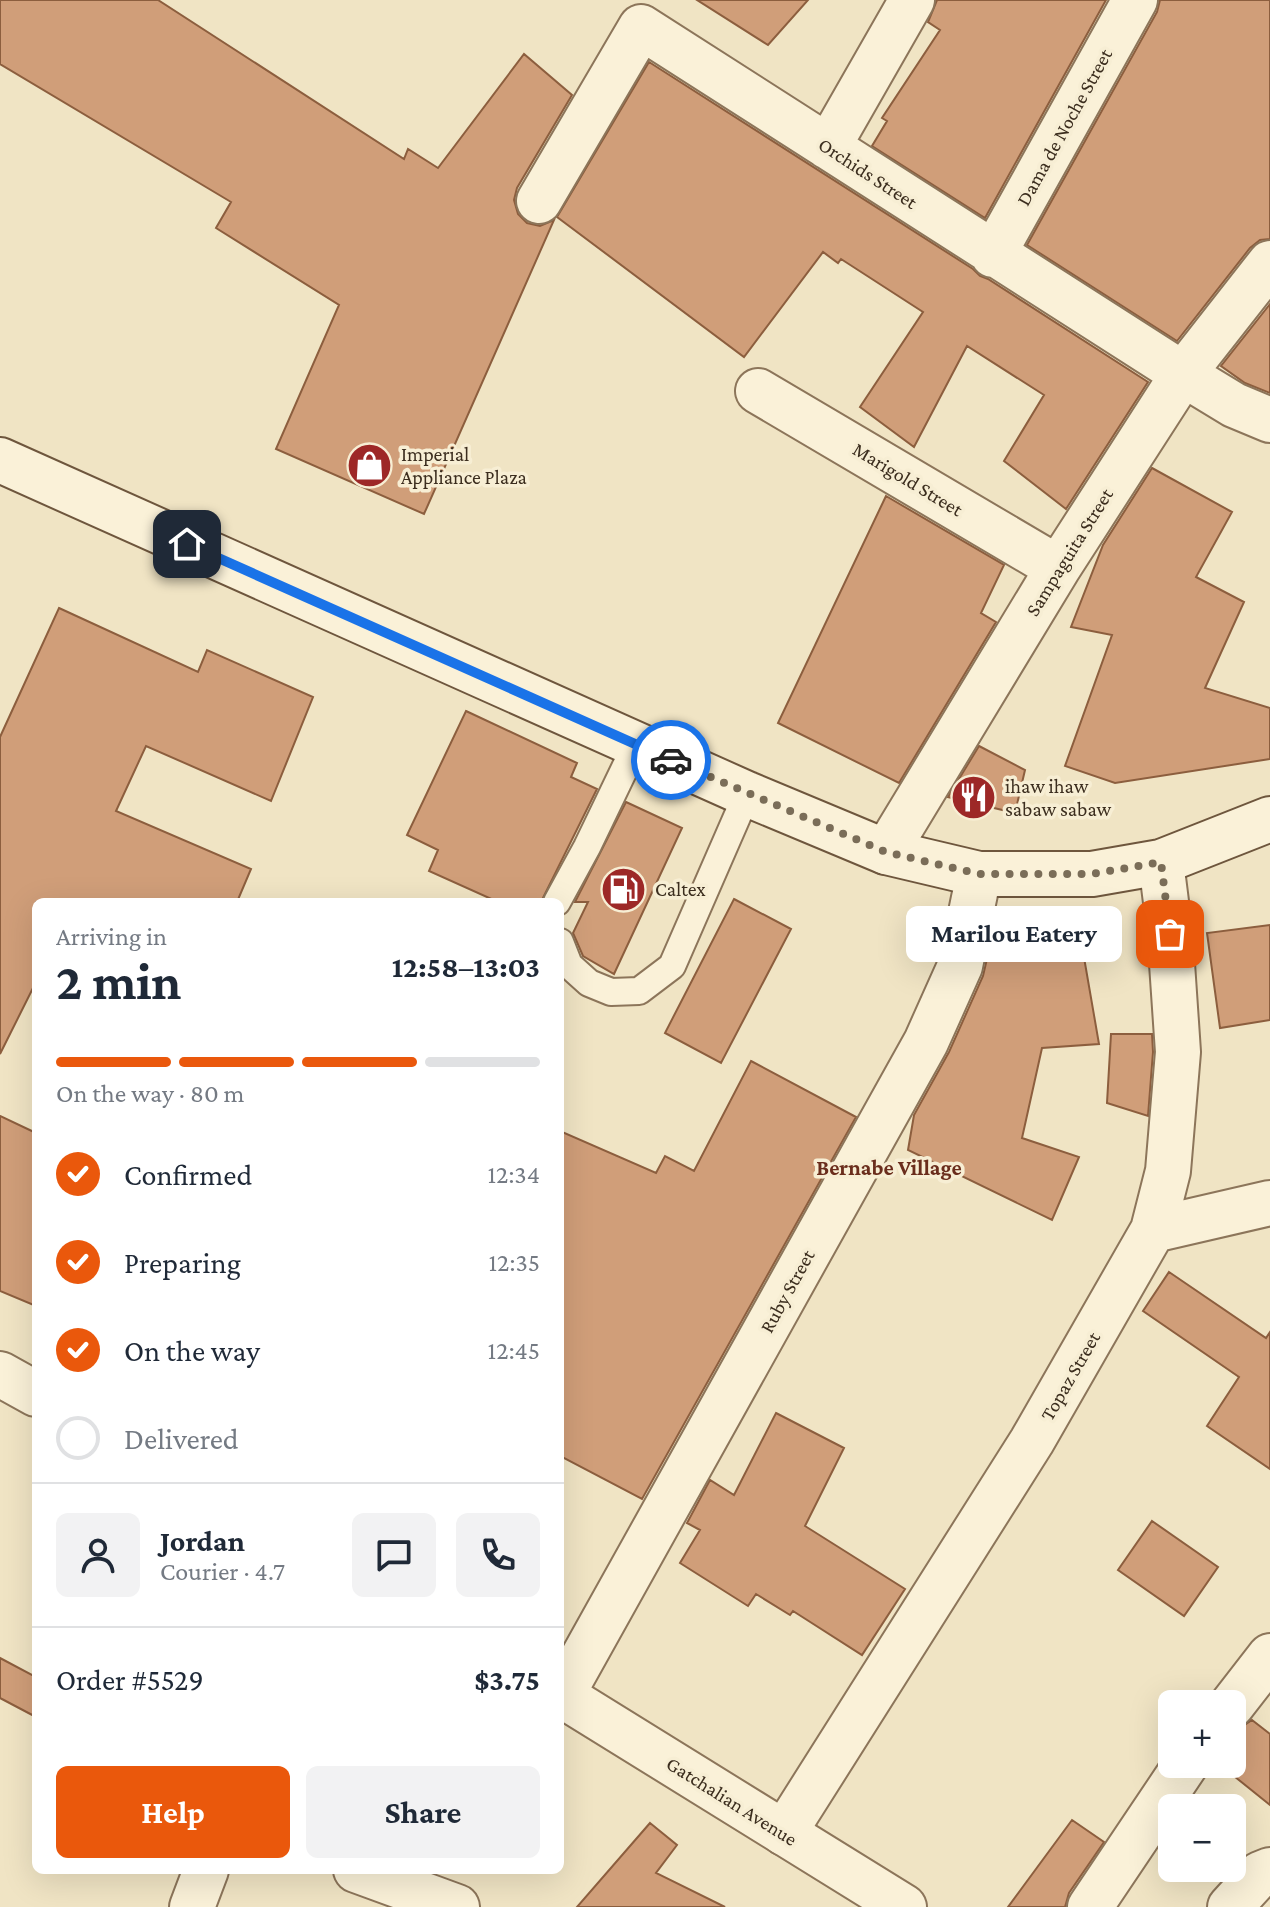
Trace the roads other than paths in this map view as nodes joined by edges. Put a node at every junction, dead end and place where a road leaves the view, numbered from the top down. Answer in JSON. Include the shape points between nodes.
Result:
{"nodes":[{"id":1,"x":912,"y":0,"type":"edge"},
{"id":2,"x":1135,"y":0,"type":"edge"},
{"id":3,"x":828,"y":147,"type":"junction"},
{"id":4,"x":539,"y":201,"type":"dead end"},
{"id":5,"x":993,"y":255,"type":"junction"},
{"id":6,"x":1270,"y":263,"type":"edge"},
{"id":7,"x":1183,"y":374,"type":"junction"},
{"id":8,"x":758,"y":391,"type":"dead end"},
{"id":9,"x":1270,"y":420,"type":"edge"},
{"id":10,"x":0,"y":460,"type":"edge"},
{"id":11,"x":1058,"y":568,"type":"junction"},
{"id":12,"x":636,"y":745,"type":"junction"},
{"id":13,"x":747,"y":794,"type":"junction"},
{"id":14,"x":1270,"y":819,"type":"edge"},
{"id":15,"x":886,"y":852,"type":"junction"},
{"id":16,"x":1161,"y":862,"type":"junction"},
{"id":17,"x":979,"y":874,"type":"junction"},
{"id":18,"x":559,"y":898,"type":"edge"},
{"id":19,"x":564,"y":952,"type":"edge"},
{"id":20,"x":1270,"y":1203,"type":"edge"},
{"id":21,"x":1153,"y":1230,"type":"junction"},
{"id":22,"x":0,"y":1374,"type":"edge"},
{"id":23,"x":32,"y":1392,"type":"edge"},
{"id":24,"x":1270,"y":1656,"type":"edge"},
{"id":25,"x":564,"y":1690,"type":"edge"},
{"id":26,"x":1244,"y":1690,"type":"edge"},
{"id":27,"x":564,"y":1697,"type":"edge"},
{"id":28,"x":1177,"y":1778,"type":"edge"},
{"id":29,"x":784,"y":1833,"type":"junction"},
{"id":30,"x":1270,"y":1870,"type":"edge"},
{"id":31,"x":204,"y":1874,"type":"edge"},
{"id":32,"x":367,"y":1874,"type":"edge"},
{"id":33,"x":192,"y":1907,"type":"edge"},
{"id":34,"x":457,"y":1907,"type":"edge"},
{"id":35,"x":904,"y":1907,"type":"edge"},
{"id":36,"x":1090,"y":1907,"type":"edge"},
{"id":37,"x":1230,"y":1907,"type":"edge"}],
"edges":[{"from":1,"to":3,"type":"street"},
{"from":2,"to":5,"type":"street","name":"Dama de Noche Street"},
{"from":3,"to":4,"type":"street","name":"Orchids Street","via":[[641,27]]},
{"from":3,"to":5,"type":"street","name":"Orchids Street"},
{"from":5,"to":7,"type":"street","name":"Orchids Street"},
{"from":6,"to":7,"type":"street","name":"Sampaguita Street"},
{"from":7,"to":9,"type":"street","name":"Orchids Street"},
{"from":7,"to":11,"type":"street","name":"Sampaguita Street"},
{"from":8,"to":11,"type":"street","name":"Marigold Street"},
{"from":10,"to":12,"type":"street"},
{"from":11,"to":15,"type":"street","name":"Sampaguita Street"},
{"from":12,"to":13,"type":"street"},
{"from":12,"to":18,"type":"lane"},
{"from":13,"to":15,"type":"street"},
{"from":13,"to":19,"type":"lane","via":[[672,966],[639,991],[611,992],[589,983],[569,965]]},
{"from":14,"to":16,"type":"street"},
{"from":15,"to":17,"type":"street"},
{"from":16,"to":17,"type":"street","via":[[1092,874]]},
{"from":16,"to":21,"type":"street","name":"Topaz Street","via":[[1178,1052],[1168,1171]]},
{"from":17,"to":25,"type":"street","name":"Ruby Street","via":[[960,966],[926,1042]]},
{"from":20,"to":21,"type":"street"},
{"from":21,"to":29,"type":"street","name":"Topaz Street","via":[[1032,1441]]},
{"from":22,"to":23,"type":"street"},
{"from":24,"to":26,"type":"street"},
{"from":27,"to":29,"type":"street","name":"Gatchalian Avenue"},
{"from":28,"to":36,"type":"street"},
{"from":29,"to":35,"type":"street","name":"Gatchalian Avenue"},
{"from":30,"to":37,"type":"street"},
{"from":31,"to":33,"type":"street"},
{"from":32,"to":34,"type":"street"}]}
